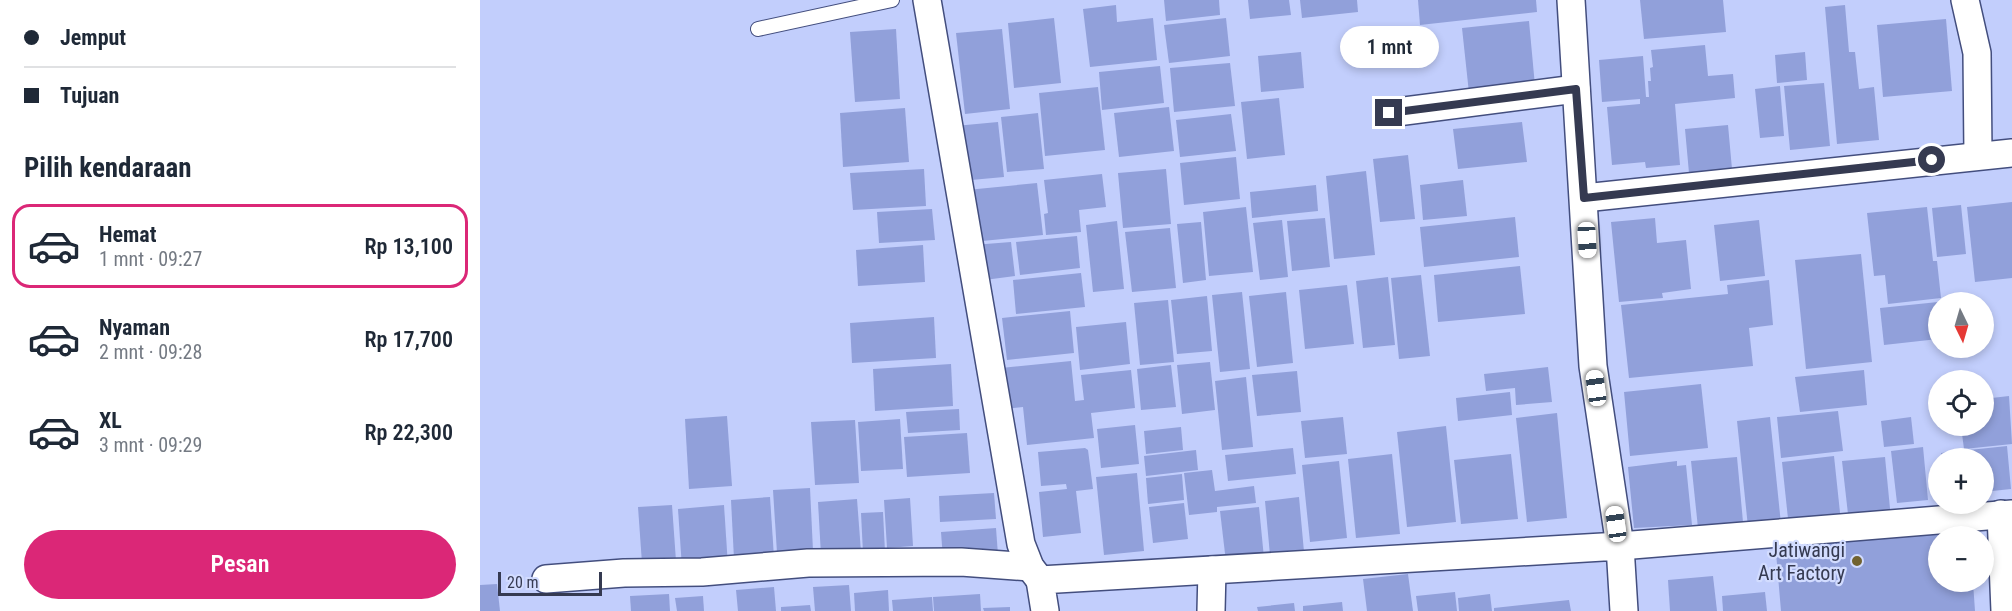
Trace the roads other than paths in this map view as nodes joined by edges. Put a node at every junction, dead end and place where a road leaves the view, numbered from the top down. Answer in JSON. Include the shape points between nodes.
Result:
{"nodes":[{"id":1,"x":892,"y":0,"type":"edge"},
{"id":2,"x":927,"y":0,"type":"edge"},
{"id":3,"x":1571,"y":0,"type":"edge"},
{"id":4,"x":1973,"y":4,"type":"edge"},
{"id":5,"x":758,"y":28,"type":"dead end"},
{"id":6,"x":1576,"y":89,"type":"junction"},
{"id":7,"x":1389,"y":113,"type":"dead end"},
{"id":8,"x":2012,"y":153,"type":"edge"},
{"id":9,"x":1978,"y":155,"type":"junction"},
{"id":10,"x":1584,"y":198,"type":"junction"},
{"id":11,"x":2007,"y":514,"type":"edge"},
{"id":12,"x":1620,"y":546,"type":"junction"},
{"id":13,"x":1212,"y":570,"type":"junction"},
{"id":14,"x":1035,"y":574,"type":"junction"},
{"id":15,"x":546,"y":579,"type":"dead end"},
{"id":16,"x":1045,"y":611,"type":"edge"},
{"id":17,"x":1211,"y":611,"type":"edge"},
{"id":18,"x":1624,"y":611,"type":"edge"},
{"id":19,"x":2005,"y":611,"type":"edge"}],
"edges":[{"from":1,"to":5,"type":"lane"},
{"from":2,"to":14,"type":"street","via":[[994,401],[1021,544]]},
{"from":3,"to":6,"type":"street"},
{"from":4,"to":9,"type":"street"},
{"from":6,"to":7,"type":"street"},
{"from":6,"to":10,"type":"street"},
{"from":8,"to":9,"type":"street"},
{"from":9,"to":10,"type":"street"},
{"from":10,"to":12,"type":"street","via":[[1593,366]]},
{"from":11,"to":12,"type":"street"},
{"from":11,"to":19,"type":"street"},
{"from":12,"to":13,"type":"street"},
{"from":12,"to":18,"type":"street"},
{"from":13,"to":14,"type":"street"},
{"from":13,"to":17,"type":"street"},
{"from":14,"to":15,"type":"street","via":[[961,562],[808,563]]},
{"from":14,"to":16,"type":"street"}]}
